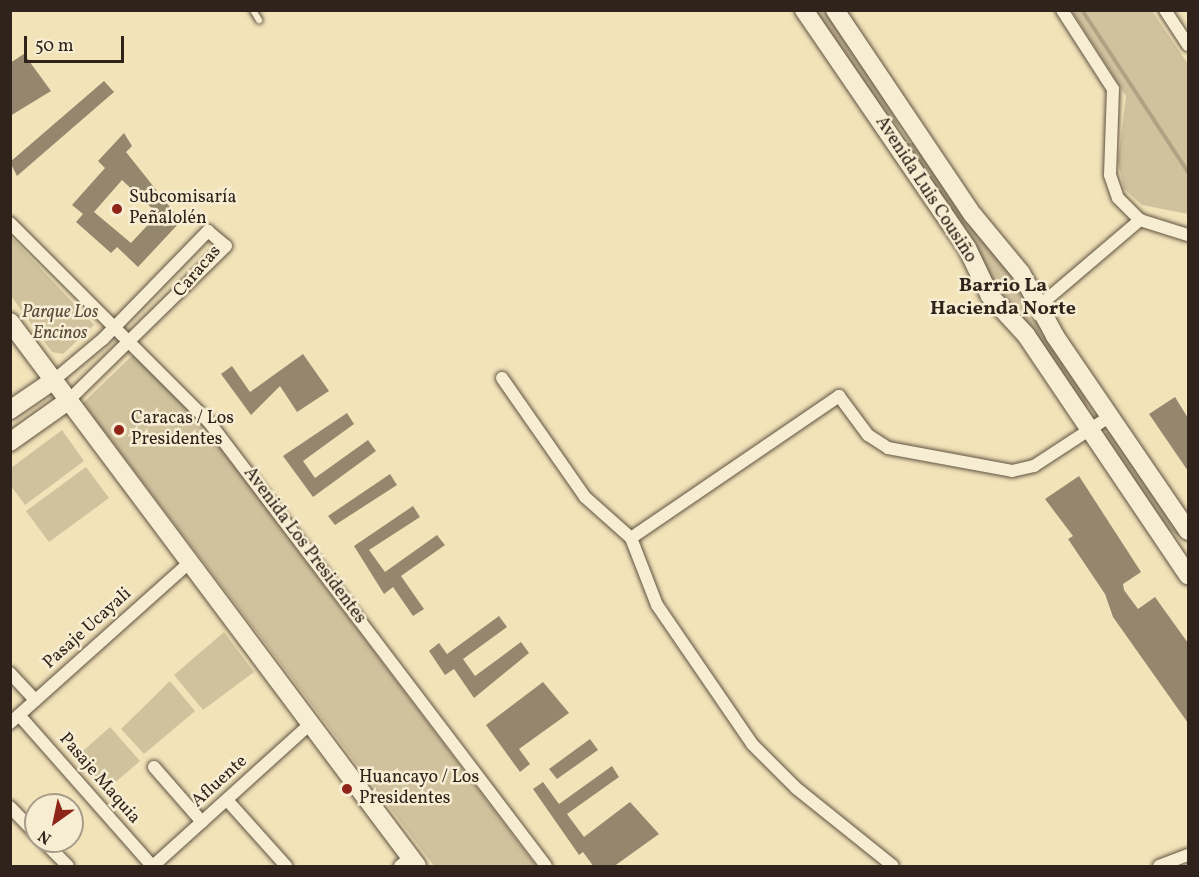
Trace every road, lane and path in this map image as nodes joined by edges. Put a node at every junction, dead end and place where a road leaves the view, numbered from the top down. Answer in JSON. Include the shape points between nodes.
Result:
{"nodes":[{"id":1,"x":253,"y":10,"type":"edge"},
{"id":2,"x":804,"y":10,"type":"edge"},
{"id":3,"x":835,"y":10,"type":"edge"},
{"id":4,"x":1062,"y":10,"type":"edge"},
{"id":5,"x":1165,"y":10,"type":"edge"},
{"id":6,"x":259,"y":20,"type":"dead end"},
{"id":7,"x":1188,"y":45,"type":"edge"},
{"id":8,"x":914,"y":128,"type":"junction"},
{"id":9,"x":893,"y":141,"type":"junction"},
{"id":10,"x":1140,"y":220,"type":"junction"},
{"id":11,"x":10,"y":223,"type":"edge"},
{"id":12,"x":1188,"y":235,"type":"edge"},
{"id":13,"x":1039,"y":306,"type":"junction"},
{"id":14,"x":10,"y":322,"type":"edge"},
{"id":15,"x":116,"y":326,"type":"junction"},
{"id":16,"x":133,"y":341,"type":"junction"},
{"id":17,"x":502,"y":378,"type":"dead end"},
{"id":18,"x":54,"y":380,"type":"junction"},
{"id":19,"x":69,"y":400,"type":"junction"},
{"id":20,"x":10,"y":410,"type":"edge"},
{"id":21,"x":1109,"y":417,"type":"junction"},
{"id":22,"x":1090,"y":429,"type":"junction"},
{"id":23,"x":10,"y":441,"type":"edge"},
{"id":24,"x":1188,"y":531,"type":"edge"},
{"id":25,"x":632,"y":538,"type":"junction"},
{"id":26,"x":190,"y":562,"type":"junction"},
{"id":27,"x":1185,"y":563,"type":"edge"},
{"id":28,"x":10,"y":673,"type":"edge"},
{"id":29,"x":35,"y":700,"type":"junction"},
{"id":30,"x":15,"y":719,"type":"edge"},
{"id":31,"x":310,"y":724,"type":"junction"},
{"id":32,"x":154,"y":767,"type":"dead end"},
{"id":33,"x":227,"y":800,"type":"junction"},
{"id":34,"x":10,"y":807,"type":"edge"},
{"id":35,"x":24,"y":822,"type":"edge"},
{"id":36,"x":202,"y":822,"type":"junction"},
{"id":37,"x":55,"y":853,"type":"edge"},
{"id":38,"x":1188,"y":855,"type":"edge"},
{"id":39,"x":409,"y":864,"type":"edge"},
{"id":40,"x":68,"y":867,"type":"edge"},
{"id":41,"x":153,"y":867,"type":"edge"},
{"id":42,"x":286,"y":867,"type":"edge"},
{"id":43,"x":546,"y":867,"type":"edge"},
{"id":44,"x":893,"y":867,"type":"edge"},
{"id":45,"x":1159,"y":867,"type":"edge"}],
"edges":[{"from":1,"to":6,"type":"lane"},
{"from":2,"to":9,"type":"street","name":"Avenida Luis Cousiño"},
{"from":3,"to":8,"type":"street","name":"Avenida Luis Cousiño"},
{"from":4,"to":10,"type":"street","via":[[1113,89],[1110,175],[1118,198]]},
{"from":5,"to":7,"type":"street"},
{"from":8,"to":9,"type":"street"},
{"from":8,"to":13,"type":"street","name":"Avenida Luis Cousiño"},
{"from":9,"to":22,"type":"street","name":"Avenida Luis Cousiño","via":[[967,249],[990,296],[1026,335]]},
{"from":10,"to":12,"type":"street"},
{"from":10,"to":13,"type":"street"},
{"from":11,"to":15,"type":"street","name":"Avenida Los Presidentes"},
{"from":13,"to":21,"type":"street","name":"Avenida Luis Cousiño"},
{"from":14,"to":18,"type":"street"},
{"from":15,"to":16,"type":"street","name":"Avenida Los Presidentes"},
{"from":15,"to":16,"type":"street","name":"Caracas","via":[[208,231],[226,246]]},
{"from":15,"to":18,"type":"street","name":"Caracas"},
{"from":16,"to":19,"type":"street","name":"Caracas"},
{"from":16,"to":43,"type":"street","name":"Avenida Los Presidentes","via":[[215,430]]},
{"from":17,"to":25,"type":"street","via":[[585,497]]},
{"from":18,"to":19,"type":"street"},
{"from":18,"to":20,"type":"street","name":"Caracas"},
{"from":19,"to":23,"type":"street","name":"Caracas"},
{"from":19,"to":26,"type":"street"},
{"from":21,"to":22,"type":"street"},
{"from":21,"to":24,"type":"street","name":"Avenida Luis Cousiño"},
{"from":22,"to":25,"type":"street","via":[[1034,466],[1012,471],[888,448],[868,435],[839,396]]},
{"from":22,"to":27,"type":"street","name":"Avenida Luis Cousiño"},
{"from":25,"to":44,"type":"street","via":[[657,605],[752,744],[796,788]]},
{"from":26,"to":29,"type":"street","name":"Pasaje Ucayali"},
{"from":26,"to":31,"type":"street"},
{"from":28,"to":29,"type":"street"},
{"from":29,"to":30,"type":"street","name":"Pasaje Ucayali"},
{"from":30,"to":41,"type":"street","name":"Pasaje Maquia"},
{"from":31,"to":33,"type":"street","name":"Afluente"},
{"from":31,"to":39,"type":"street"},
{"from":32,"to":36,"type":"street"},
{"from":33,"to":36,"type":"street","name":"Afluente"},
{"from":33,"to":42,"type":"street"},
{"from":34,"to":35,"type":"street"},
{"from":36,"to":41,"type":"street","name":"Afluente"},
{"from":37,"to":40,"type":"street"},
{"from":38,"to":45,"type":"street"}]}
